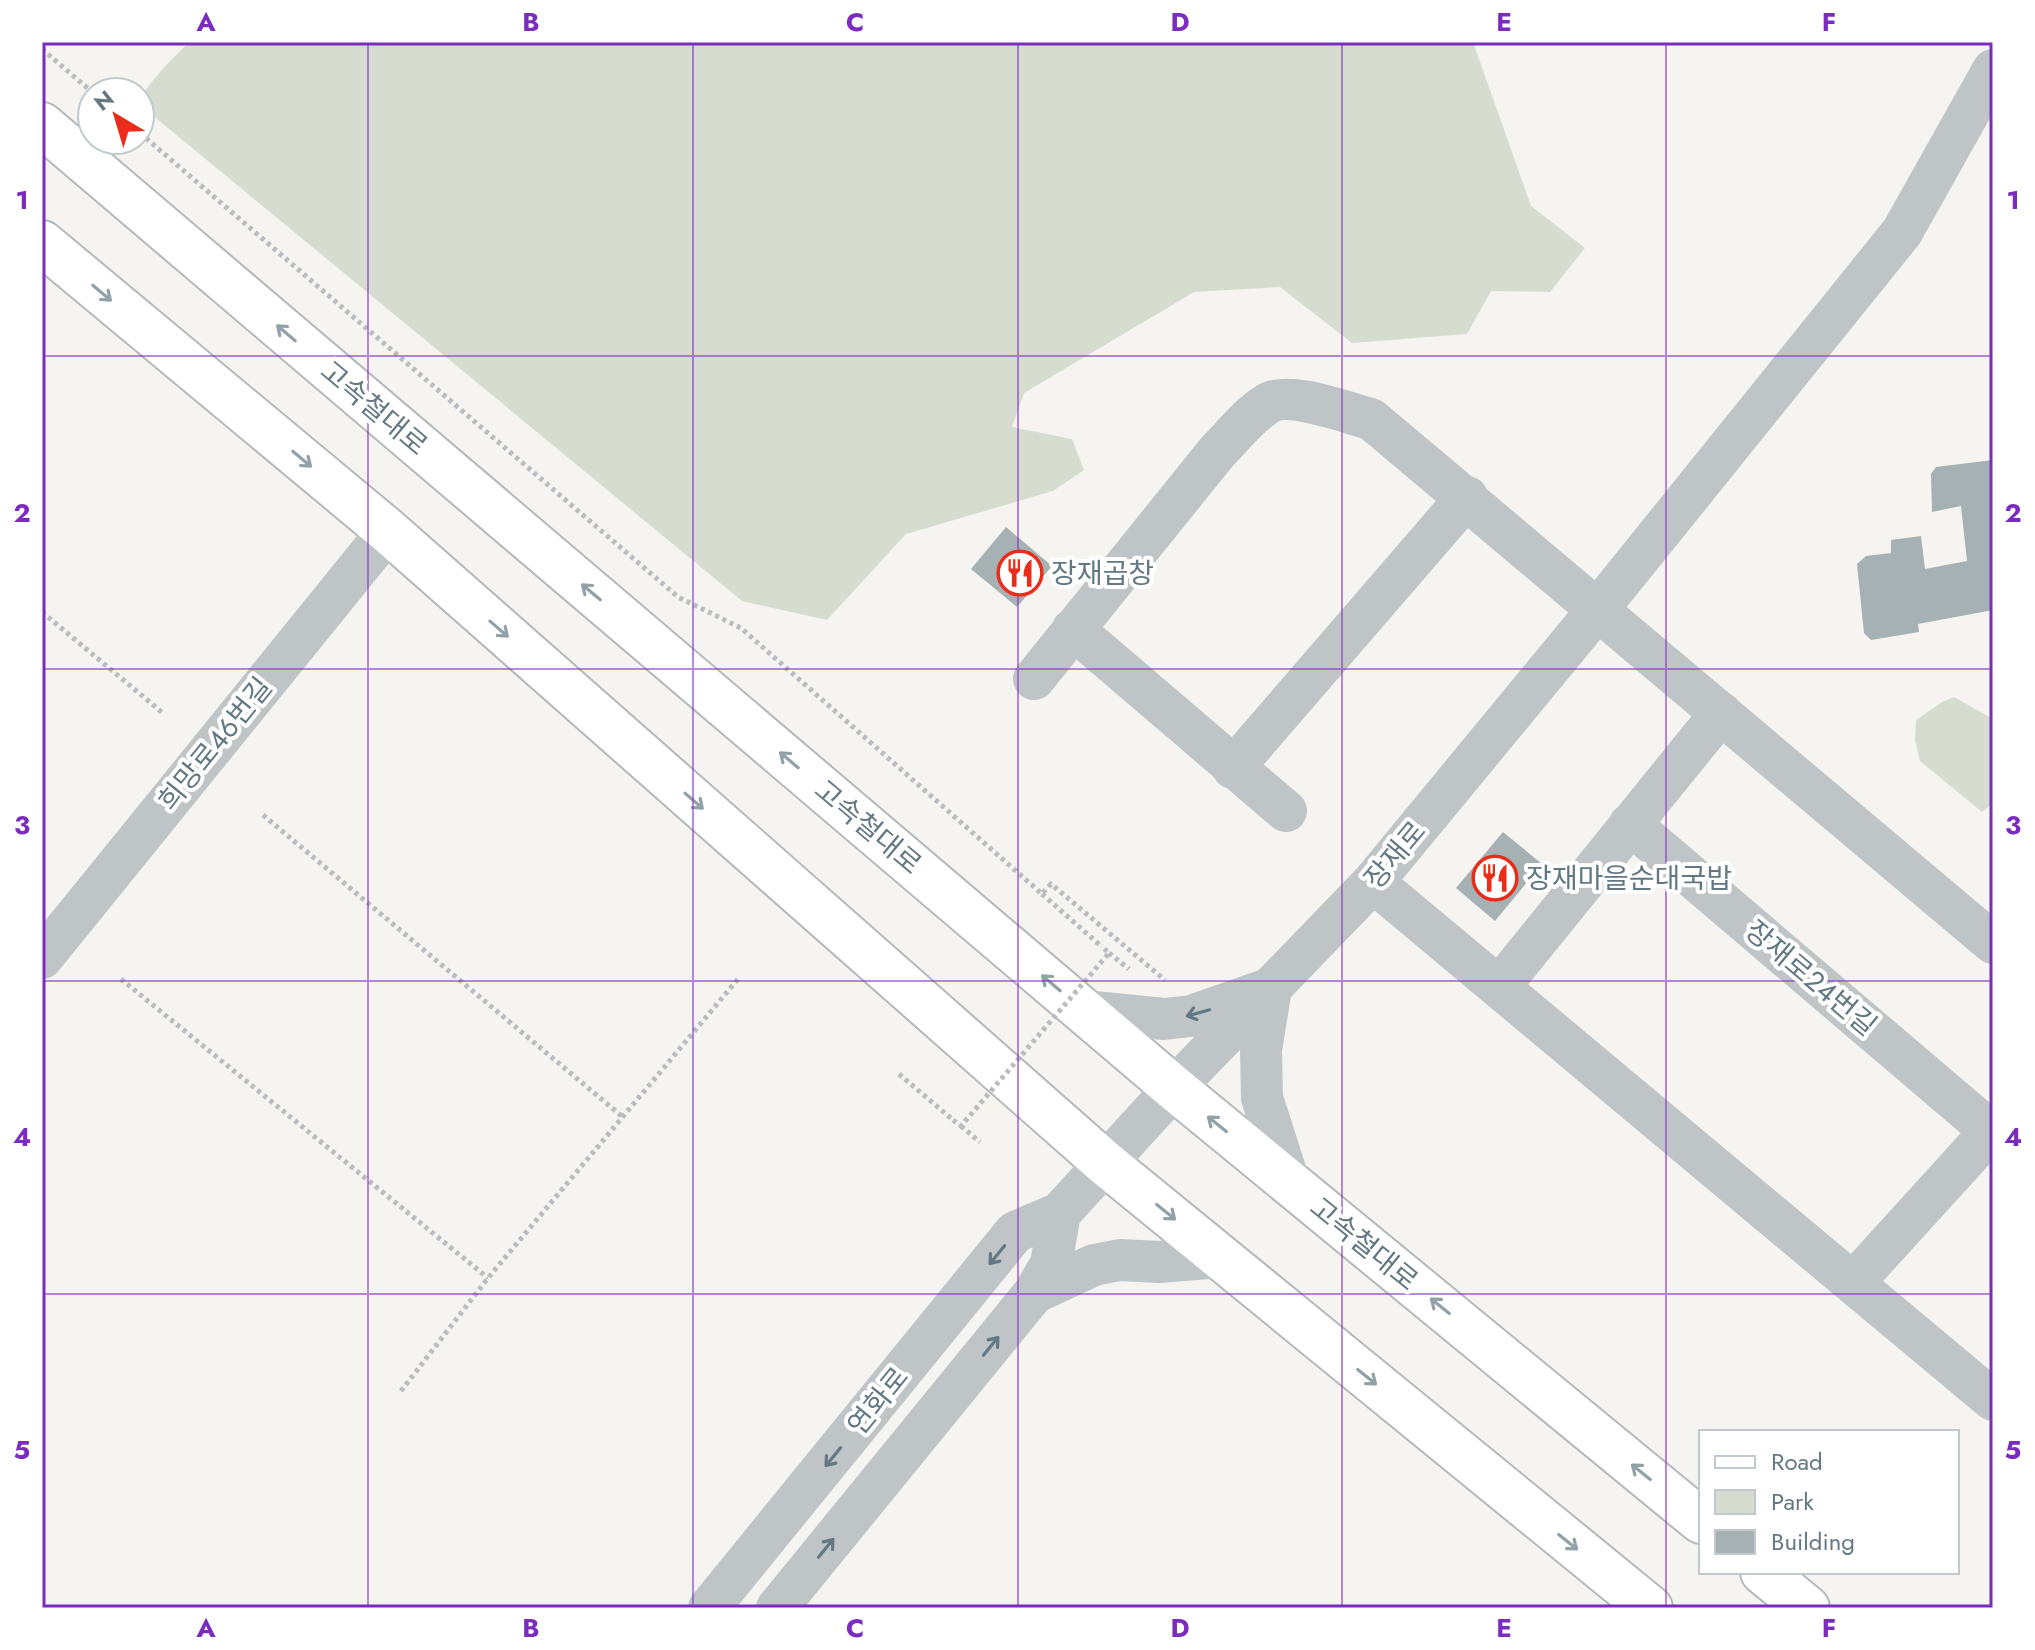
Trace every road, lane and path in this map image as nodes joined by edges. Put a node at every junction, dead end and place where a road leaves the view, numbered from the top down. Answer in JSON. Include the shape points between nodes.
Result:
{"nodes":[{"id":1,"x":42,"y":49,"type":"edge"},
{"id":2,"x":1993,"y":70,"type":"edge"},
{"id":3,"x":76,"y":78,"type":"edge"},
{"id":4,"x":42,"y":125,"type":"edge"},
{"id":5,"x":156,"y":147,"type":"edge"},
{"id":6,"x":42,"y":243,"type":"edge"},
{"id":7,"x":1467,"y":497,"type":"junction"},
{"id":8,"x":388,"y":531,"type":"junction"},
{"id":9,"x":1599,"y":608,"type":"junction"},
{"id":10,"x":42,"y":612,"type":"edge"},
{"id":11,"x":1073,"y":629,"type":"junction"},
{"id":12,"x":1034,"y":679,"type":"dead end"},
{"id":13,"x":1721,"y":713,"type":"junction"},
{"id":14,"x":164,"y":714,"type":"dead end"},
{"id":15,"x":1233,"y":768,"type":"junction"},
{"id":16,"x":1286,"y":811,"type":"dead end"},
{"id":17,"x":263,"y":815,"type":"dead end"},
{"id":18,"x":1630,"y":824,"type":"junction"},
{"id":19,"x":1373,"y":882,"type":"junction"},
{"id":20,"x":1042,"y":894,"type":"junction"},
{"id":21,"x":1993,"y":943,"type":"edge"},
{"id":22,"x":1109,"y":953,"type":"junction"},
{"id":23,"x":42,"y":958,"type":"edge"},
{"id":24,"x":1129,"y":969,"type":"dead end"},
{"id":25,"x":121,"y":979,"type":"dead end"},
{"id":26,"x":738,"y":979,"type":"dead end"},
{"id":27,"x":1169,"y":983,"type":"dead end"},
{"id":28,"x":1500,"y":986,"type":"junction"},
{"id":29,"x":1271,"y":988,"type":"junction"},
{"id":30,"x":1084,"y":1011,"type":"junction"},
{"id":31,"x":899,"y":1074,"type":"dead end"},
{"id":32,"x":1174,"y":1088,"type":"junction"},
{"id":33,"x":624,"y":1118,"type":"junction"},
{"id":34,"x":961,"y":1126,"type":"junction"},
{"id":35,"x":1992,"y":1131,"type":"edge"},
{"id":36,"x":980,"y":1142,"type":"dead end"},
{"id":37,"x":1105,"y":1163,"type":"junction"},
{"id":38,"x":1289,"y":1182,"type":"junction"},
{"id":39,"x":1060,"y":1213,"type":"junction"},
{"id":40,"x":1220,"y":1257,"type":"junction"},
{"id":41,"x":488,"y":1278,"type":"junction"},
{"id":42,"x":1853,"y":1283,"type":"junction"},
{"id":43,"x":1034,"y":1293,"type":"junction"},
{"id":44,"x":401,"y":1391,"type":"dead end"},
{"id":45,"x":1993,"y":1400,"type":"edge"},
{"id":46,"x":1699,"y":1519,"type":"edge"},
{"id":47,"x":1765,"y":1574,"type":"edge"},
{"id":48,"x":709,"y":1608,"type":"edge"},
{"id":49,"x":777,"y":1608,"type":"edge"},
{"id":50,"x":1650,"y":1608,"type":"edge"},
{"id":51,"x":1807,"y":1608,"type":"edge"}],
"edges":[{"from":1,"to":3,"type":"path"},
{"from":2,"to":9,"type":"street","name":"장재로","via":[[1902,232]]},
{"from":30,"to":4,"type":"main road","name":"고속철대로","one_way":true},
{"from":5,"to":20,"type":"path","via":[[678,597],[741,628]]},
{"from":6,"to":8,"type":"main road","one_way":true},
{"from":7,"to":9,"type":"street"},
{"from":7,"to":11,"type":"street","via":[[1371,419],[1291,399],[1270,402],[1217,452]]},
{"from":7,"to":15,"type":"street"},
{"from":8,"to":23,"type":"street","name":"희망로46번길"},
{"from":8,"to":37,"type":"main road","one_way":true},
{"from":9,"to":13,"type":"street"},
{"from":9,"to":19,"type":"street","name":"장재로"},
{"from":10,"to":14,"type":"path"},
{"from":11,"to":12,"type":"street"},
{"from":11,"to":15,"type":"street"},
{"from":13,"to":18,"type":"street"},
{"from":13,"to":21,"type":"street"},
{"from":15,"to":16,"type":"street"},
{"from":17,"to":33,"type":"path"},
{"from":18,"to":28,"type":"street"},
{"from":18,"to":35,"type":"street","name":"장재로24번길"},
{"from":19,"to":28,"type":"street"},
{"from":19,"to":29,"type":"street","name":"장재로"},
{"from":20,"to":22,"type":"path"},
{"from":20,"to":27,"type":"path","via":[[1051,884]]},
{"from":22,"to":24,"type":"path"},
{"from":22,"to":34,"type":"path","bridge":true},
{"from":25,"to":41,"type":"path"},
{"from":26,"to":33,"type":"path"},
{"from":28,"to":42,"type":"street"},
{"from":29,"to":30,"type":"street","one_way":true,"via":[[1191,1016],[1164,1019]]},
{"from":29,"to":32,"type":"street","name":"장재로"},
{"from":29,"to":38,"type":"street","via":[[1261,1050],[1262,1098]]},
{"from":30,"to":32,"type":"main road","name":"고속철대로"},
{"from":31,"to":34,"type":"path"},
{"from":32,"to":37,"type":"street","name":"연화로"},
{"from":38,"to":32,"type":"main road","name":"고속철대로","one_way":true},
{"from":33,"to":41,"type":"path"},
{"from":34,"to":36,"type":"path"},
{"from":35,"to":42,"type":"street","name":"장재로24번길"},
{"from":37,"to":39,"type":"street","name":"연화로"},
{"from":37,"to":40,"type":"main road","one_way":true},
{"from":46,"to":38,"type":"main road","name":"고속철대로","one_way":true},
{"from":39,"to":43,"type":"street","name":"연화로","via":[[1051,1264]]},
{"from":39,"to":48,"type":"street","name":"연화로","one_way":true,"via":[[1015,1232]]},
{"from":40,"to":43,"type":"street","via":[[1094,1265]]},
{"from":40,"to":50,"type":"main road","one_way":true},
{"from":41,"to":44,"type":"path"},
{"from":42,"to":45,"type":"street"},
{"from":49,"to":43,"type":"street","name":"연화로","one_way":true},
{"from":47,"to":51,"type":"main road"}]}
